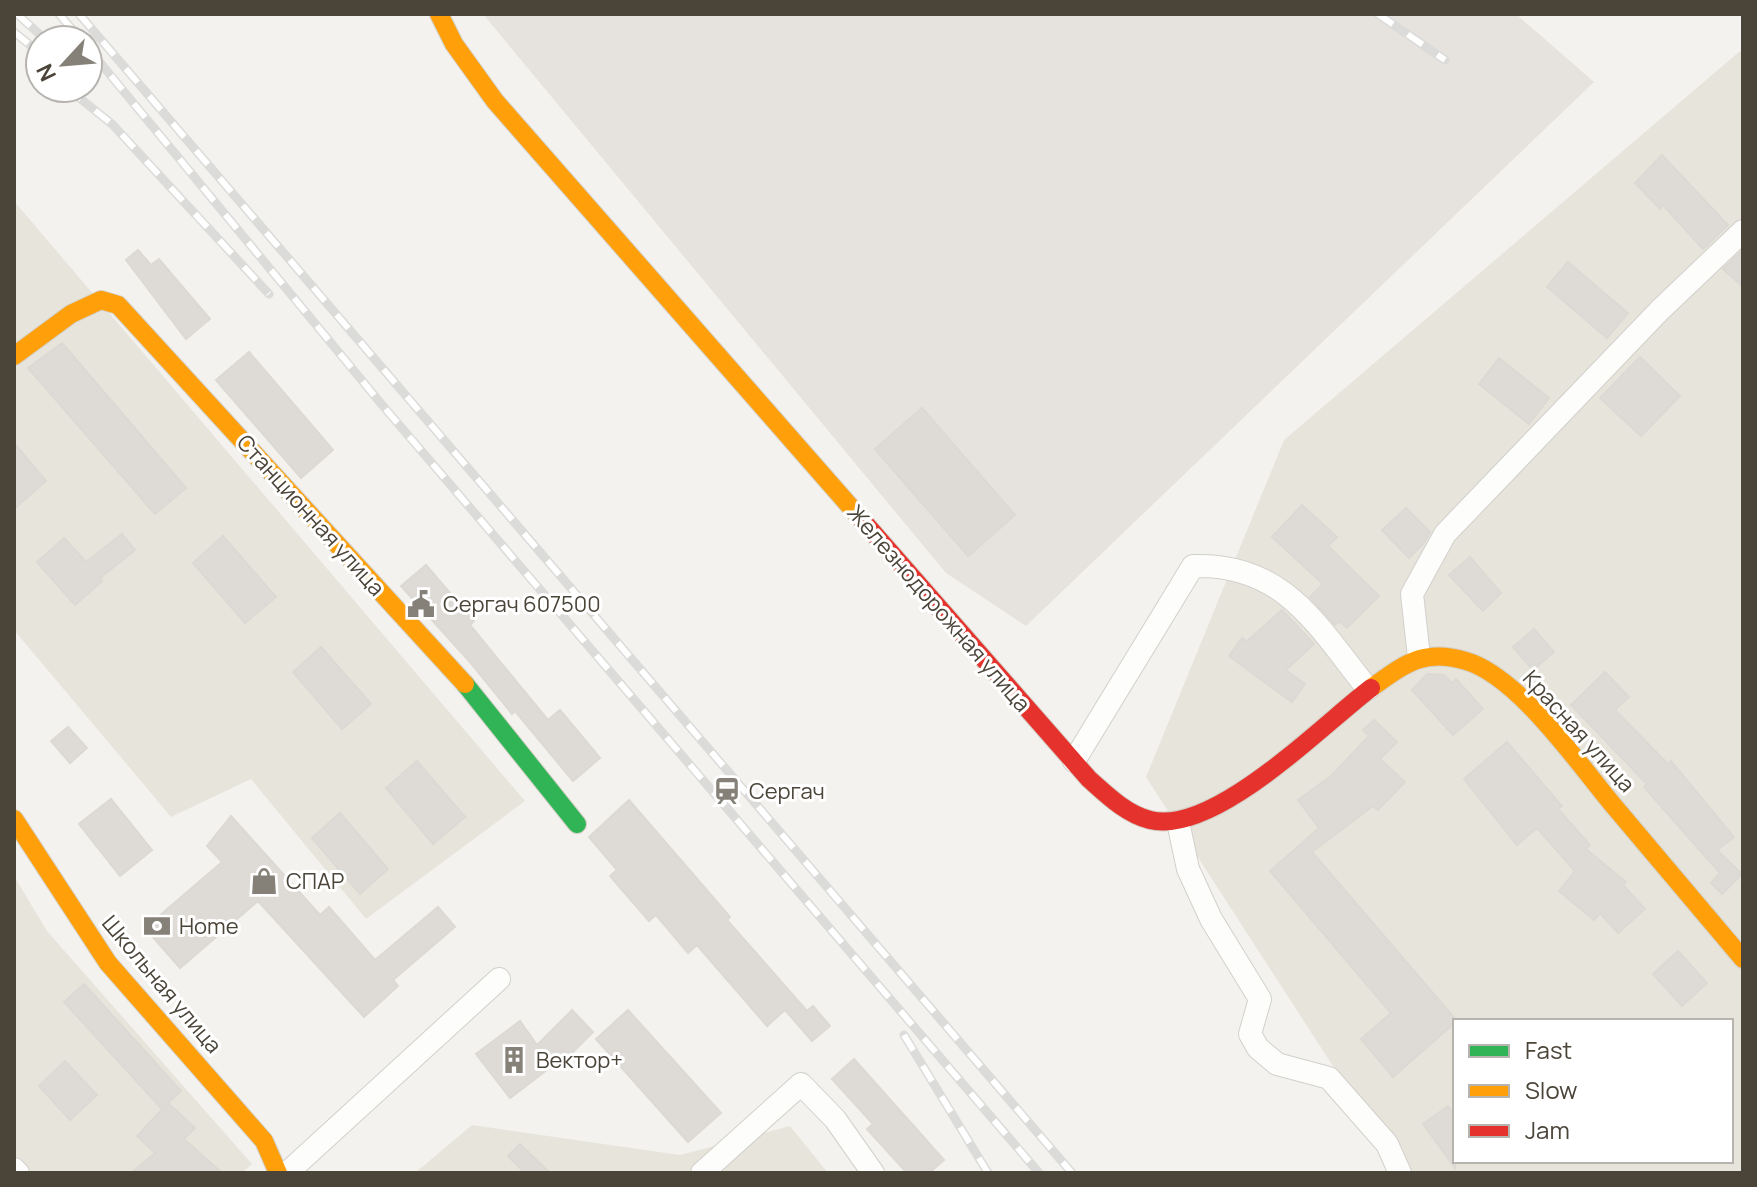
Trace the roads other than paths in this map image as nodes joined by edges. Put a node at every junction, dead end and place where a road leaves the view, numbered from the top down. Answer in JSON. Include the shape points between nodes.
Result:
{"nodes":[{"id":1,"x":439,"y":14,"type":"edge"},
{"id":2,"x":1743,"y":231,"type":"edge"},
{"id":3,"x":14,"y":356,"type":"edge"},
{"id":4,"x":1419,"y":657,"type":"junction"},
{"id":5,"x":1368,"y":689,"type":"junction"},
{"id":6,"x":1074,"y":761,"type":"junction"},
{"id":7,"x":14,"y":819,"type":"edge"},
{"id":8,"x":1178,"y":822,"type":"junction"},
{"id":9,"x":577,"y":824,"type":"dead end"},
{"id":10,"x":1743,"y":959,"type":"edge"},
{"id":11,"x":499,"y":979,"type":"dead end"},
{"id":12,"x":278,"y":1173,"type":"edge"},
{"id":13,"x":287,"y":1173,"type":"edge"},
{"id":14,"x":702,"y":1173,"type":"edge"},
{"id":15,"x":873,"y":1173,"type":"edge"},
{"id":16,"x":1400,"y":1173,"type":"edge"}],
"edges":[{"from":1,"to":6,"type":"street","name":"Железнодорожная улица","via":[[495,101]]},
{"from":2,"to":4,"type":"street","via":[[1445,534],[1412,594]]},
{"from":3,"to":9,"type":"street","name":"Станционная улица","via":[[71,314],[101,300],[118,305],[457,674]]},
{"from":4,"to":5,"type":"street"},
{"from":4,"to":10,"type":"street","name":"Красная улица","via":[[1474,664],[1502,680]]},
{"from":5,"to":6,"type":"street","via":[[1296,600],[1260,577],[1193,566]]},
{"from":5,"to":8,"type":"street","via":[[1228,801]]},
{"from":6,"to":8,"type":"street","name":"Железнодорожная улица","via":[[1127,812]]},
{"from":7,"to":12,"type":"street","name":"Школьная улица","via":[[108,963],[264,1141]]},
{"from":8,"to":16,"type":"street","via":[[1188,869],[1260,999],[1250,1034],[1258,1048],[1277,1064],[1329,1078],[1387,1144]]},
{"from":11,"to":13,"type":"street"},
{"from":14,"to":15,"type":"street","via":[[801,1084],[835,1119]]}]}
